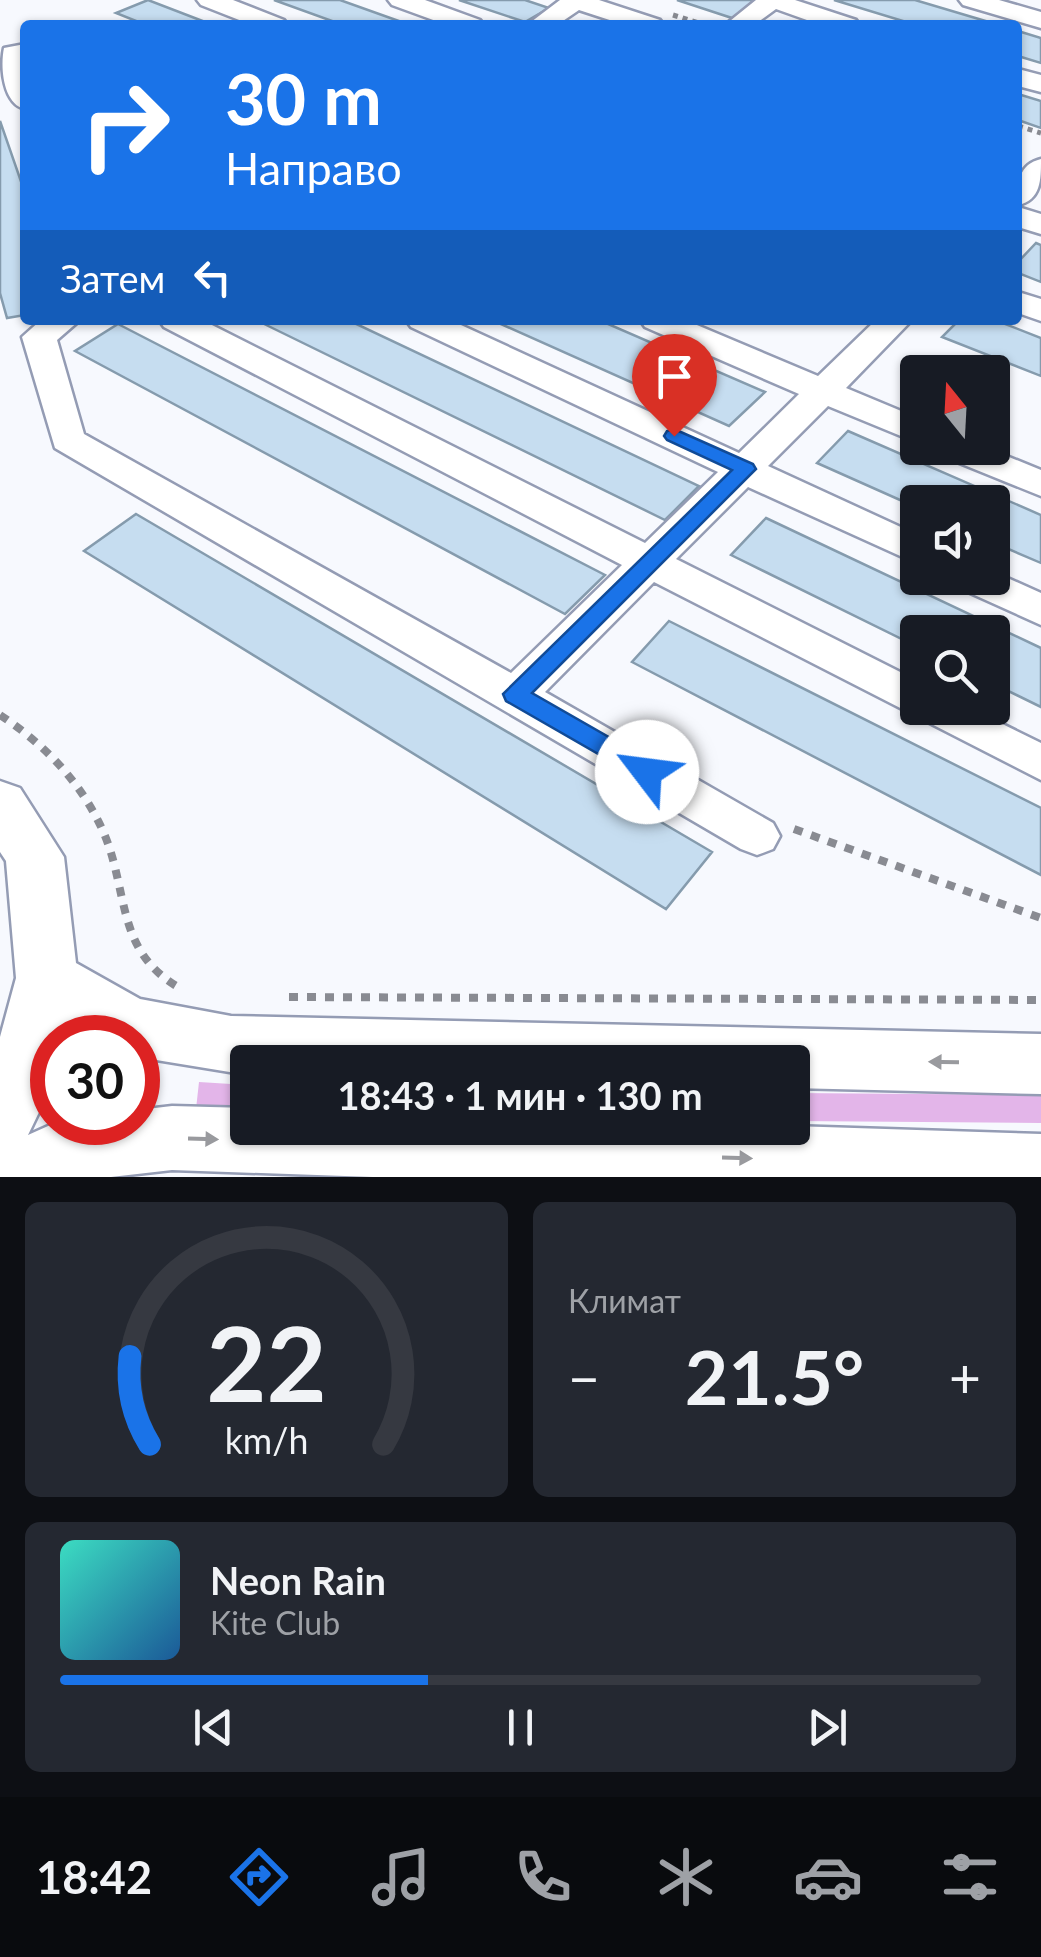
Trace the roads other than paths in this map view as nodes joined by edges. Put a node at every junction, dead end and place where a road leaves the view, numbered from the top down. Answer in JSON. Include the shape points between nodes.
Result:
{"nodes":[{"id":1,"x":210,"y":0,"type":"edge"},
{"id":2,"x":401,"y":0,"type":"edge"},
{"id":3,"x":575,"y":0,"type":"edge"},
{"id":4,"x":772,"y":0,"type":"edge"},
{"id":5,"x":780,"y":0,"type":"edge"},
{"id":6,"x":972,"y":0,"type":"edge"},
{"id":7,"x":261,"y":20,"type":"edge"},
{"id":8,"x":457,"y":20,"type":"edge"},
{"id":9,"x":547,"y":20,"type":"edge"},
{"id":10,"x":635,"y":20,"type":"edge"},
{"id":11,"x":745,"y":20,"type":"edge"},
{"id":12,"x":831,"y":20,"type":"edge"},
{"id":13,"x":1041,"y":20,"type":"edge"},
{"id":14,"x":20,"y":53,"type":"edge"},
{"id":15,"x":20,"y":89,"type":"edge"},
{"id":16,"x":1041,"y":168,"type":"edge"},
{"id":17,"x":1022,"y":191,"type":"edge"},
{"id":18,"x":56,"y":325,"type":"edge"},
{"id":19,"x":186,"y":325,"type":"edge"},
{"id":20,"x":434,"y":325,"type":"edge"},
{"id":21,"x":669,"y":325,"type":"edge"},
{"id":22,"x":890,"y":325,"type":"edge"},
{"id":23,"x":824,"y":392,"type":"junction"},
{"id":24,"x":900,"y":424,"type":"edge"},
{"id":25,"x":995,"y":465,"type":"edge"},
{"id":26,"x":746,"y":469,"type":"junction"},
{"id":27,"x":1041,"y":484,"type":"edge"},
{"id":28,"x":900,"y":542,"type":"edge"},
{"id":29,"x":650,"y":564,"type":"junction"},
{"id":30,"x":1009,"y":595,"type":"edge"},
{"id":31,"x":1041,"y":610,"type":"edge"},
{"id":32,"x":900,"y":691,"type":"edge"},
{"id":33,"x":515,"y":694,"type":"junction"},
{"id":34,"x":966,"y":725,"type":"edge"},
{"id":35,"x":1041,"y":763,"type":"edge"},
{"id":36,"x":0,"y":804,"type":"edge"},
{"id":37,"x":751,"y":832,"type":"road end"},
{"id":38,"x":47,"y":978,"type":"junction"},
{"id":39,"x":1041,"y":1064,"type":"edge"},
{"id":40,"x":0,"y":1120,"type":"edge"},
{"id":41,"x":671,"y":1166,"type":"edge"},
{"id":42,"x":1041,"y":1167,"type":"edge"},
{"id":43,"x":7,"y":1177,"type":"edge"}],
"edges":[{"from":1,"to":7,"type":"street"},
{"from":2,"to":8,"type":"street"},
{"from":3,"to":9,"type":"street"},
{"from":3,"to":10,"type":"street"},
{"from":4,"to":11,"type":"street"},
{"from":5,"to":12,"type":"street"},
{"from":6,"to":13,"type":"street"},
{"from":14,"to":15,"type":"street","via":[[10,63]]},
{"from":16,"to":17,"type":"street"},
{"from":18,"to":33,"type":"street","via":[[39,337],[68,440]]},
{"from":19,"to":29,"type":"street"},
{"from":20,"to":26,"type":"street"},
{"from":21,"to":23,"type":"street"},
{"from":22,"to":23,"type":"street"},
{"from":23,"to":24,"type":"street"},
{"from":23,"to":26,"type":"street"},
{"from":25,"to":27,"type":"street"},
{"from":26,"to":28,"type":"street"},
{"from":26,"to":29,"type":"street"},
{"from":29,"to":32,"type":"street"},
{"from":29,"to":33,"type":"street"},
{"from":30,"to":31,"type":"street"},
{"from":33,"to":37,"type":"street"},
{"from":34,"to":35,"type":"street"},
{"from":36,"to":38,"type":"main road","via":[[35,857]]},
{"from":39,"to":38,"type":"main road","one_way":true,"via":[[231,1045],[128,1026]]},
{"from":38,"to":40,"type":"main road","via":[[20,1084]]},
{"from":41,"to":42,"type":"main road","one_way":true},
{"from":43,"to":41,"type":"main road","one_way":true,"via":[[72,1149],[172,1138]]}]}
